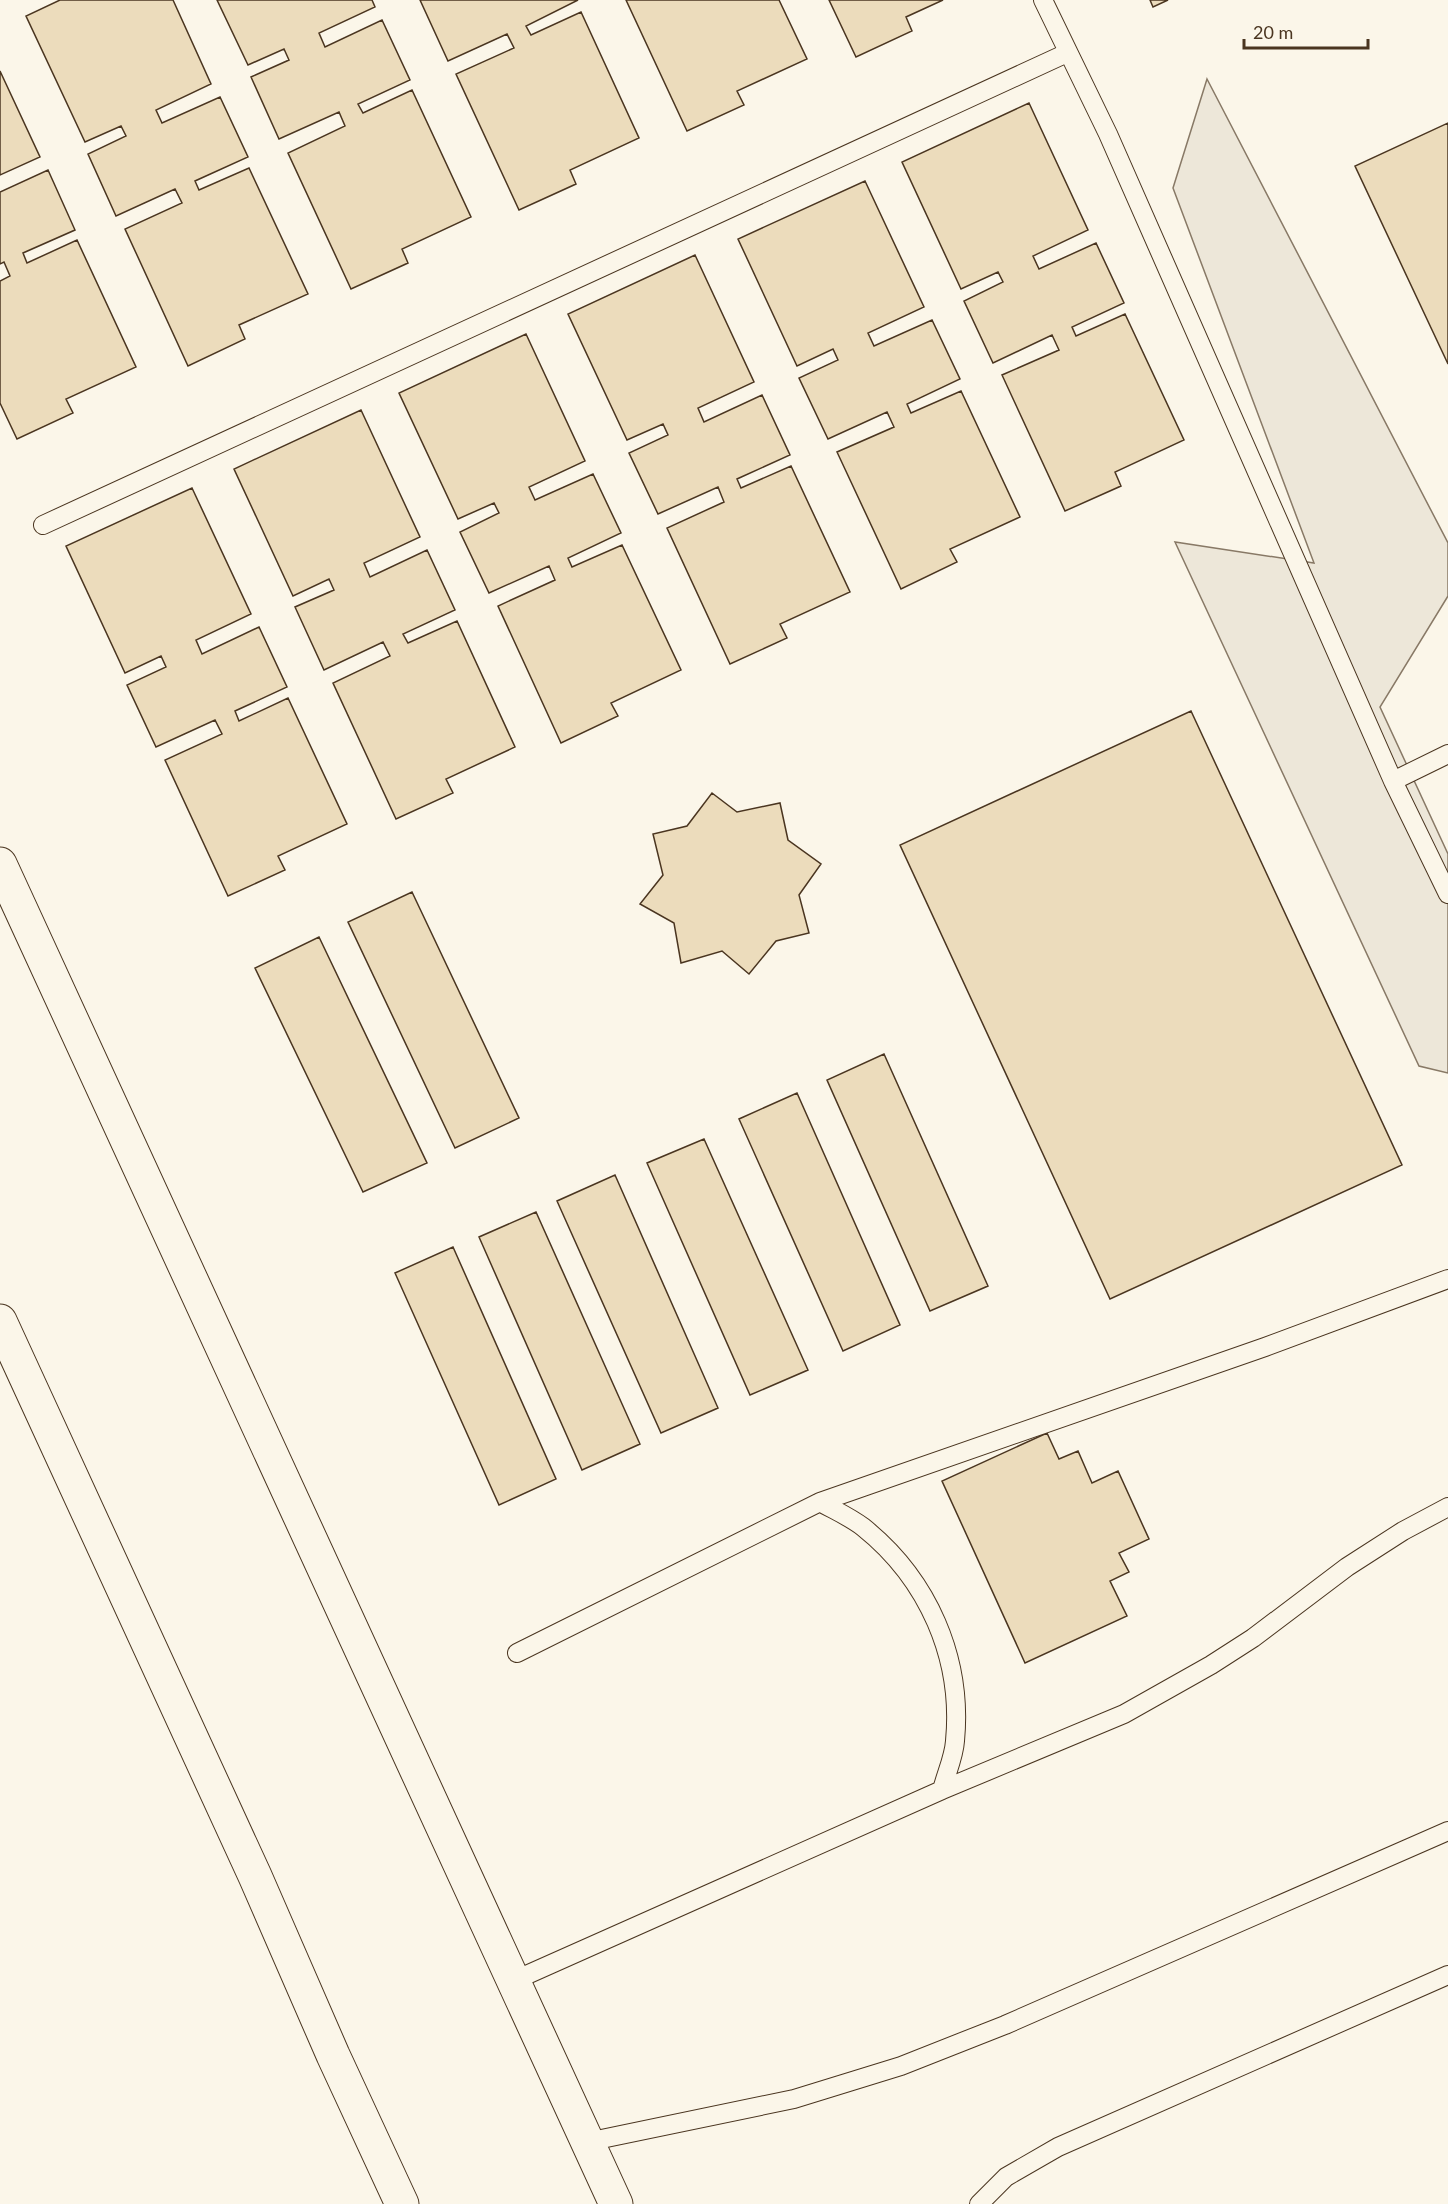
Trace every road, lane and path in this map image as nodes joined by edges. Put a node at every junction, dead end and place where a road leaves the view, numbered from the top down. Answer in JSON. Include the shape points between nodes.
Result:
{"nodes":[{"id":1,"x":1043,"y":0,"type":"edge"},
{"id":2,"x":1067,"y":52,"type":"junction"},
{"id":3,"x":43,"y":525,"type":"dead end"},
{"id":4,"x":1448,"y":754,"type":"edge"},
{"id":5,"x":1393,"y":781,"type":"junction"},
{"id":6,"x":0,"y":864,"type":"edge"},
{"id":7,"x":1448,"y":894,"type":"edge"},
{"id":8,"x":1448,"y":1279,"type":"edge"},
{"id":9,"x":0,"y":1321,"type":"edge"},
{"id":10,"x":820,"y":1502,"type":"junction"},
{"id":11,"x":1448,"y":1507,"type":"edge"},
{"id":12,"x":516,"y":1653,"type":"dead end"},
{"id":13,"x":942,"y":1790,"type":"junction"},
{"id":14,"x":1448,"y":1831,"type":"edge"},
{"id":15,"x":1448,"y":1975,"type":"edge"},
{"id":16,"x":513,"y":1981,"type":"junction"},
{"id":17,"x":587,"y":2142,"type":"junction"},
{"id":18,"x":402,"y":2204,"type":"edge"},
{"id":19,"x":616,"y":2204,"type":"edge"},
{"id":20,"x":980,"y":2204,"type":"edge"}],
"edges":[{"from":1,"to":2,"type":"lane"},
{"from":2,"to":3,"type":"lane"},
{"from":2,"to":5,"type":"lane","via":[[1108,134]]},
{"from":4,"to":5,"type":"lane"},
{"from":5,"to":7,"type":"lane"},
{"from":6,"to":16,"type":"street"},
{"from":8,"to":10,"type":"lane"},
{"from":9,"to":18,"type":"street"},
{"from":10,"to":12,"type":"lane"},
{"from":10,"to":13,"type":"lane","via":[[862,1527],[898,1560],[927,1600],[946,1646],[956,1694],[955,1743]]},
{"from":11,"to":13,"type":"lane","via":[[1347,1567],[1253,1638],[1168,1691],[1124,1714]]},
{"from":13,"to":16,"type":"lane"},
{"from":14,"to":17,"type":"lane","via":[[1005,2025],[901,2066],[794,2099]]},
{"from":15,"to":20,"type":"lane","via":[[1058,2146],[1006,2177]]},
{"from":16,"to":17,"type":"street"},
{"from":17,"to":19,"type":"street"}]}
